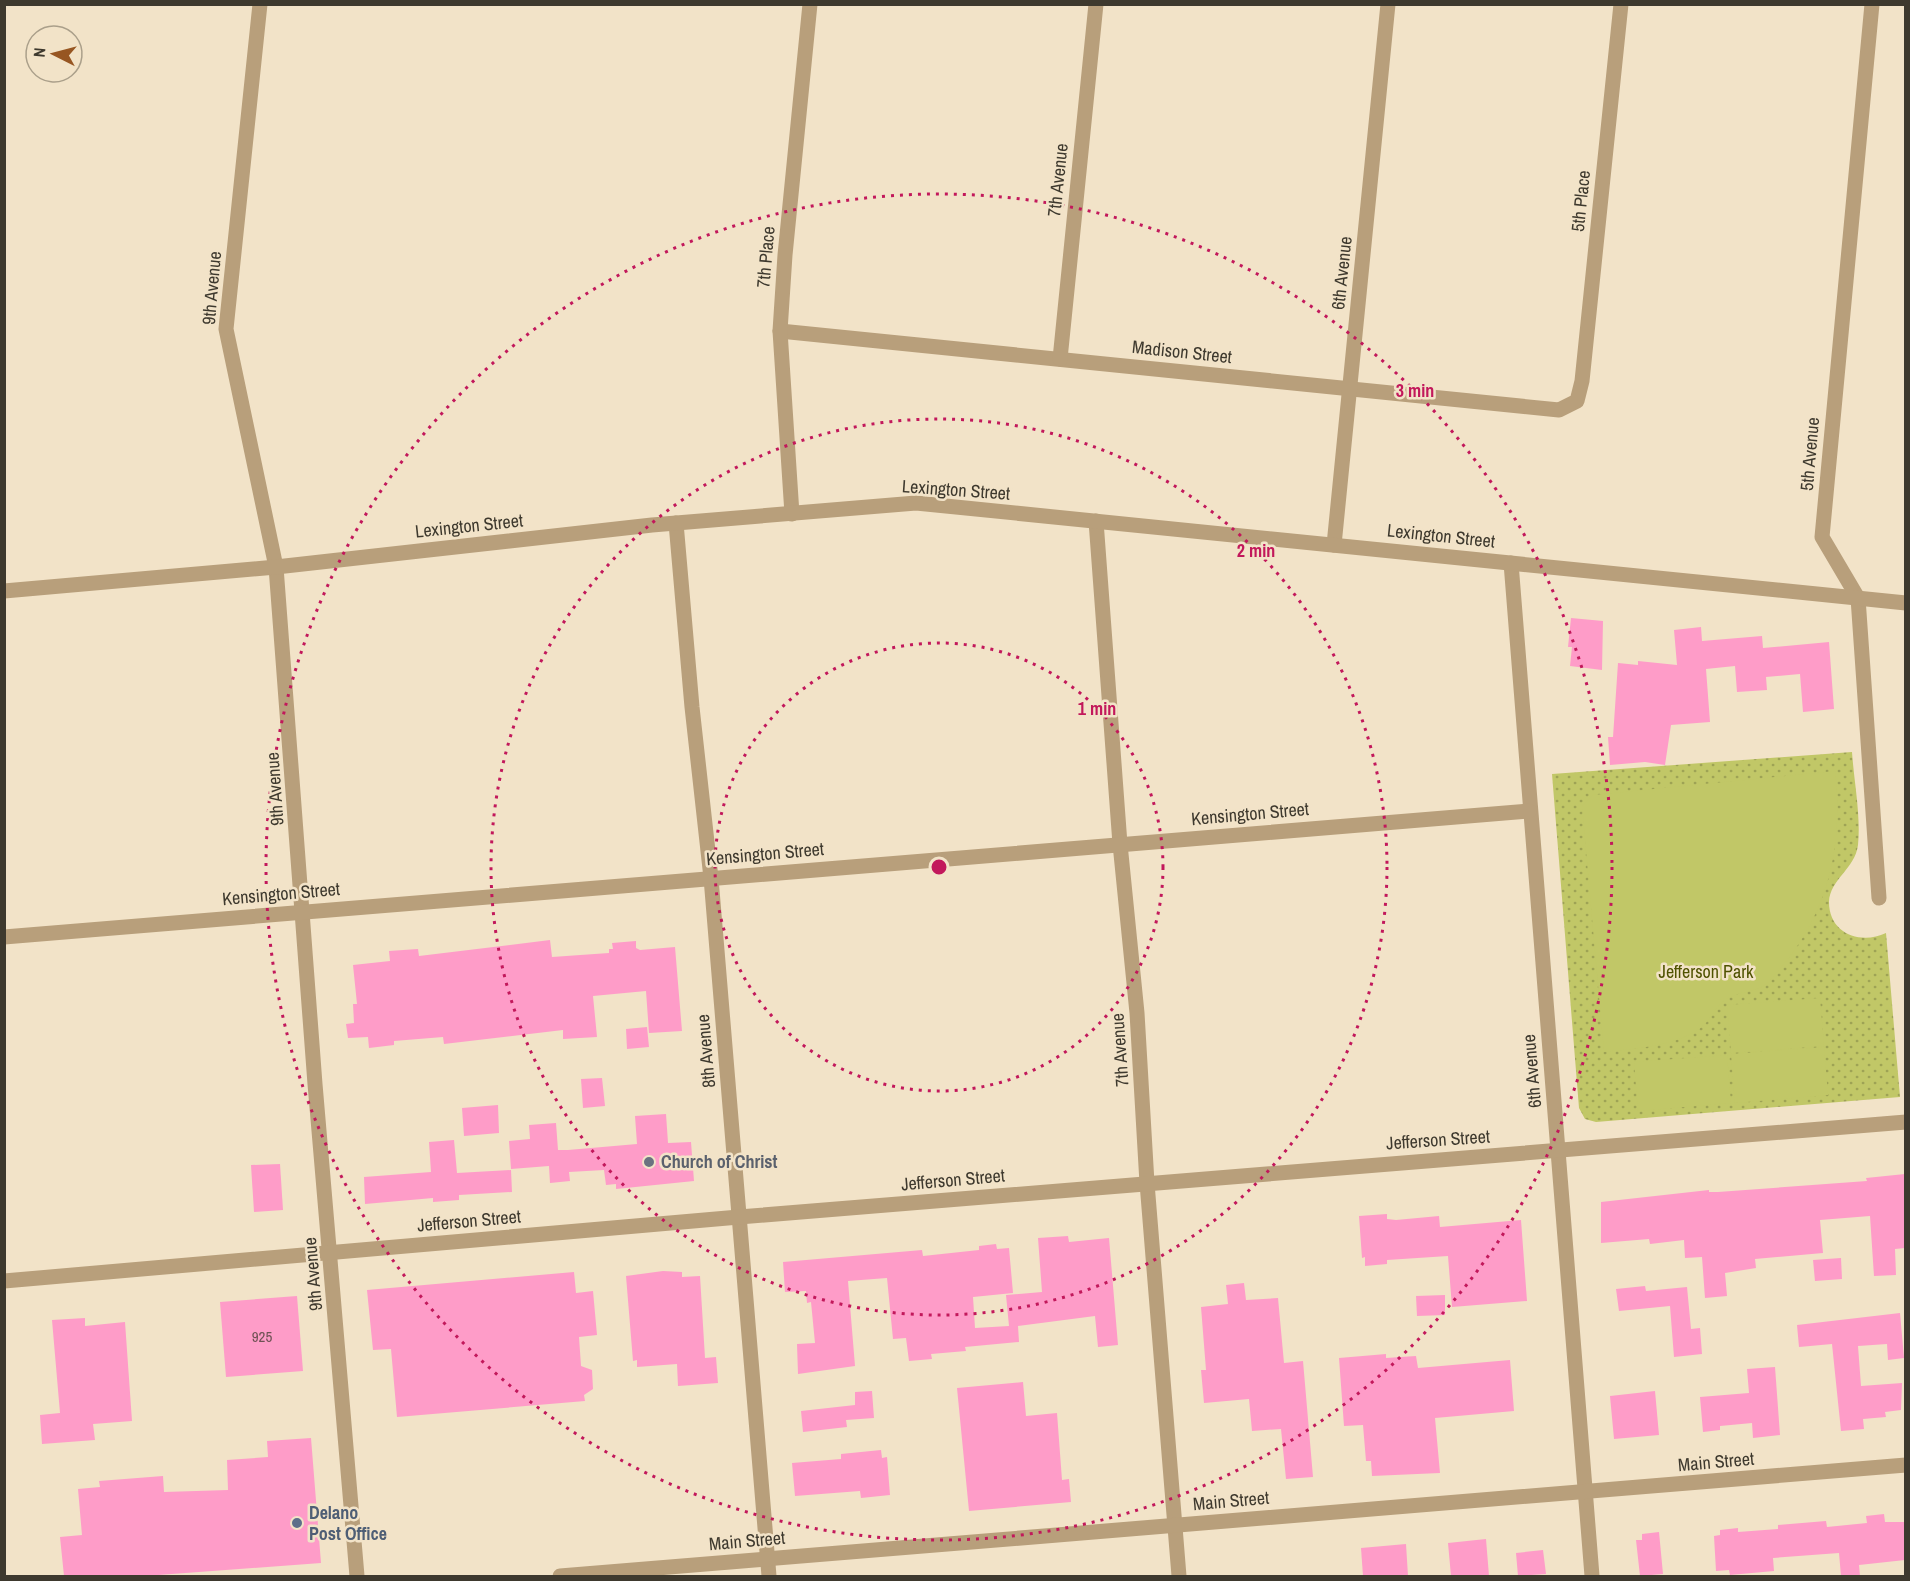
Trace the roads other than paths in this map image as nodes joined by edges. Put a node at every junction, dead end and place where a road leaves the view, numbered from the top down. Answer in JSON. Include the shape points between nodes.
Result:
{"nodes":[{"id":1,"x":260,"y":4,"type":"edge"},
{"id":2,"x":810,"y":4,"type":"edge"},
{"id":3,"x":1096,"y":4,"type":"edge"},
{"id":4,"x":1388,"y":4,"type":"edge"},
{"id":5,"x":1621,"y":4,"type":"edge"},
{"id":6,"x":1872,"y":4,"type":"edge"},
{"id":7,"x":780,"y":331,"type":"junction"},
{"id":8,"x":1060,"y":359,"type":"junction"},
{"id":9,"x":1350,"y":388,"type":"junction"},
{"id":10,"x":1577,"y":401,"type":"joint"},
{"id":11,"x":792,"y":514,"type":"junction"},
{"id":12,"x":1096,"y":521,"type":"junction"},
{"id":13,"x":676,"y":523,"type":"junction"},
{"id":14,"x":1334,"y":545,"type":"junction"},
{"id":15,"x":1511,"y":563,"type":"junction"},
{"id":16,"x":276,"y":567,"type":"junction"},
{"id":17,"x":4,"y":591,"type":"edge"},
{"id":18,"x":1858,"y":598,"type":"junction"},
{"id":19,"x":1905,"y":603,"type":"edge"},
{"id":20,"x":1529,"y":811,"type":"junction"},
{"id":21,"x":1120,"y":844,"type":"junction"},
{"id":22,"x":711,"y":878,"type":"junction"},
{"id":23,"x":1879,"y":898,"type":"dead end"},
{"id":24,"x":302,"y":912,"type":"junction"},
{"id":25,"x":4,"y":937,"type":"edge"},
{"id":26,"x":1905,"y":1122,"type":"edge"},
{"id":27,"x":1558,"y":1150,"type":"junction"},
{"id":28,"x":1148,"y":1183,"type":"junction"},
{"id":29,"x":739,"y":1217,"type":"junction"},
{"id":30,"x":331,"y":1253,"type":"junction"},
{"id":31,"x":4,"y":1281,"type":"edge"},
{"id":32,"x":1905,"y":1465,"type":"edge"},
{"id":33,"x":1585,"y":1492,"type":"junction"},
{"id":34,"x":1175,"y":1525,"type":"junction"},
{"id":35,"x":767,"y":1559,"type":"junction"},
{"id":36,"x":357,"y":1576,"type":"edge"},
{"id":37,"x":560,"y":1576,"type":"edge"},
{"id":38,"x":769,"y":1576,"type":"edge"},
{"id":39,"x":1179,"y":1576,"type":"edge"},
{"id":40,"x":1592,"y":1576,"type":"edge"}],
"edges":[{"from":1,"to":16,"type":"street","name":"9th Avenue","via":[[226,330]]},
{"from":2,"to":7,"type":"street","name":"7th Place"},
{"from":3,"to":8,"type":"street","name":"7th Avenue"},
{"from":4,"to":9,"type":"street","name":"6th Avenue"},
{"from":5,"to":10,"type":"street","name":"5th Place"},
{"from":6,"to":18,"type":"street","name":"5th Avenue","via":[[1822,537]]},
{"from":7,"to":8,"type":"street","name":"Madison Street"},
{"from":7,"to":11,"type":"street","name":"7th Place"},
{"from":8,"to":9,"type":"street","name":"Madison Street"},
{"from":9,"to":10,"type":"street","name":"Madison Street","via":[[1559,410]]},
{"from":9,"to":14,"type":"street","name":"6th Avenue"},
{"from":11,"to":12,"type":"street","name":"Lexington Street","via":[[916,503]]},
{"from":11,"to":13,"type":"street","name":"Lexington Street"},
{"from":12,"to":14,"type":"street","name":"Lexington Street"},
{"from":12,"to":21,"type":"street","name":"7th Avenue"},
{"from":13,"to":16,"type":"street","name":"Lexington Street"},
{"from":13,"to":22,"type":"street","name":"8th Avenue"},
{"from":14,"to":15,"type":"street","name":"Lexington Street"},
{"from":15,"to":18,"type":"street","name":"Lexington Street"},
{"from":15,"to":20,"type":"street","name":"6th Avenue"},
{"from":16,"to":17,"type":"street","name":"Lexington Street"},
{"from":16,"to":24,"type":"street","name":"9th Avenue"},
{"from":18,"to":19,"type":"street","name":"Lexington Street"},
{"from":18,"to":23,"type":"street","name":"5th Avenue"},
{"from":20,"to":21,"type":"street","name":"Kensington Street"},
{"from":20,"to":27,"type":"street","name":"6th Avenue"},
{"from":21,"to":22,"type":"street","name":"Kensington Street"},
{"from":21,"to":28,"type":"street","name":"7th Avenue","via":[[1137,1013]]},
{"from":22,"to":24,"type":"street","name":"Kensington Street"},
{"from":22,"to":29,"type":"street","name":"8th Avenue"},
{"from":24,"to":25,"type":"street","name":"Kensington Street"},
{"from":24,"to":30,"type":"street","name":"9th Avenue"},
{"from":26,"to":27,"type":"street","name":"Jefferson Street"},
{"from":27,"to":28,"type":"street","name":"Jefferson Street"},
{"from":27,"to":33,"type":"street","name":"6th Avenue"},
{"from":28,"to":29,"type":"street","name":"Jefferson Street"},
{"from":28,"to":34,"type":"street","name":"7th Avenue"},
{"from":29,"to":30,"type":"street","name":"Jefferson Street"},
{"from":29,"to":35,"type":"street","name":"8th Avenue"},
{"from":30,"to":31,"type":"street","name":"Jefferson Street"},
{"from":30,"to":36,"type":"street","name":"9th Avenue"},
{"from":32,"to":33,"type":"street","name":"Main Street"},
{"from":33,"to":34,"type":"street","name":"Main Street"},
{"from":33,"to":40,"type":"street","name":"6th Avenue"},
{"from":34,"to":35,"type":"street","name":"Main Street"},
{"from":34,"to":39,"type":"street","name":"7th Avenue"},
{"from":35,"to":37,"type":"street","name":"Main Street"},
{"from":35,"to":38,"type":"street","name":"8th Avenue"}]}
